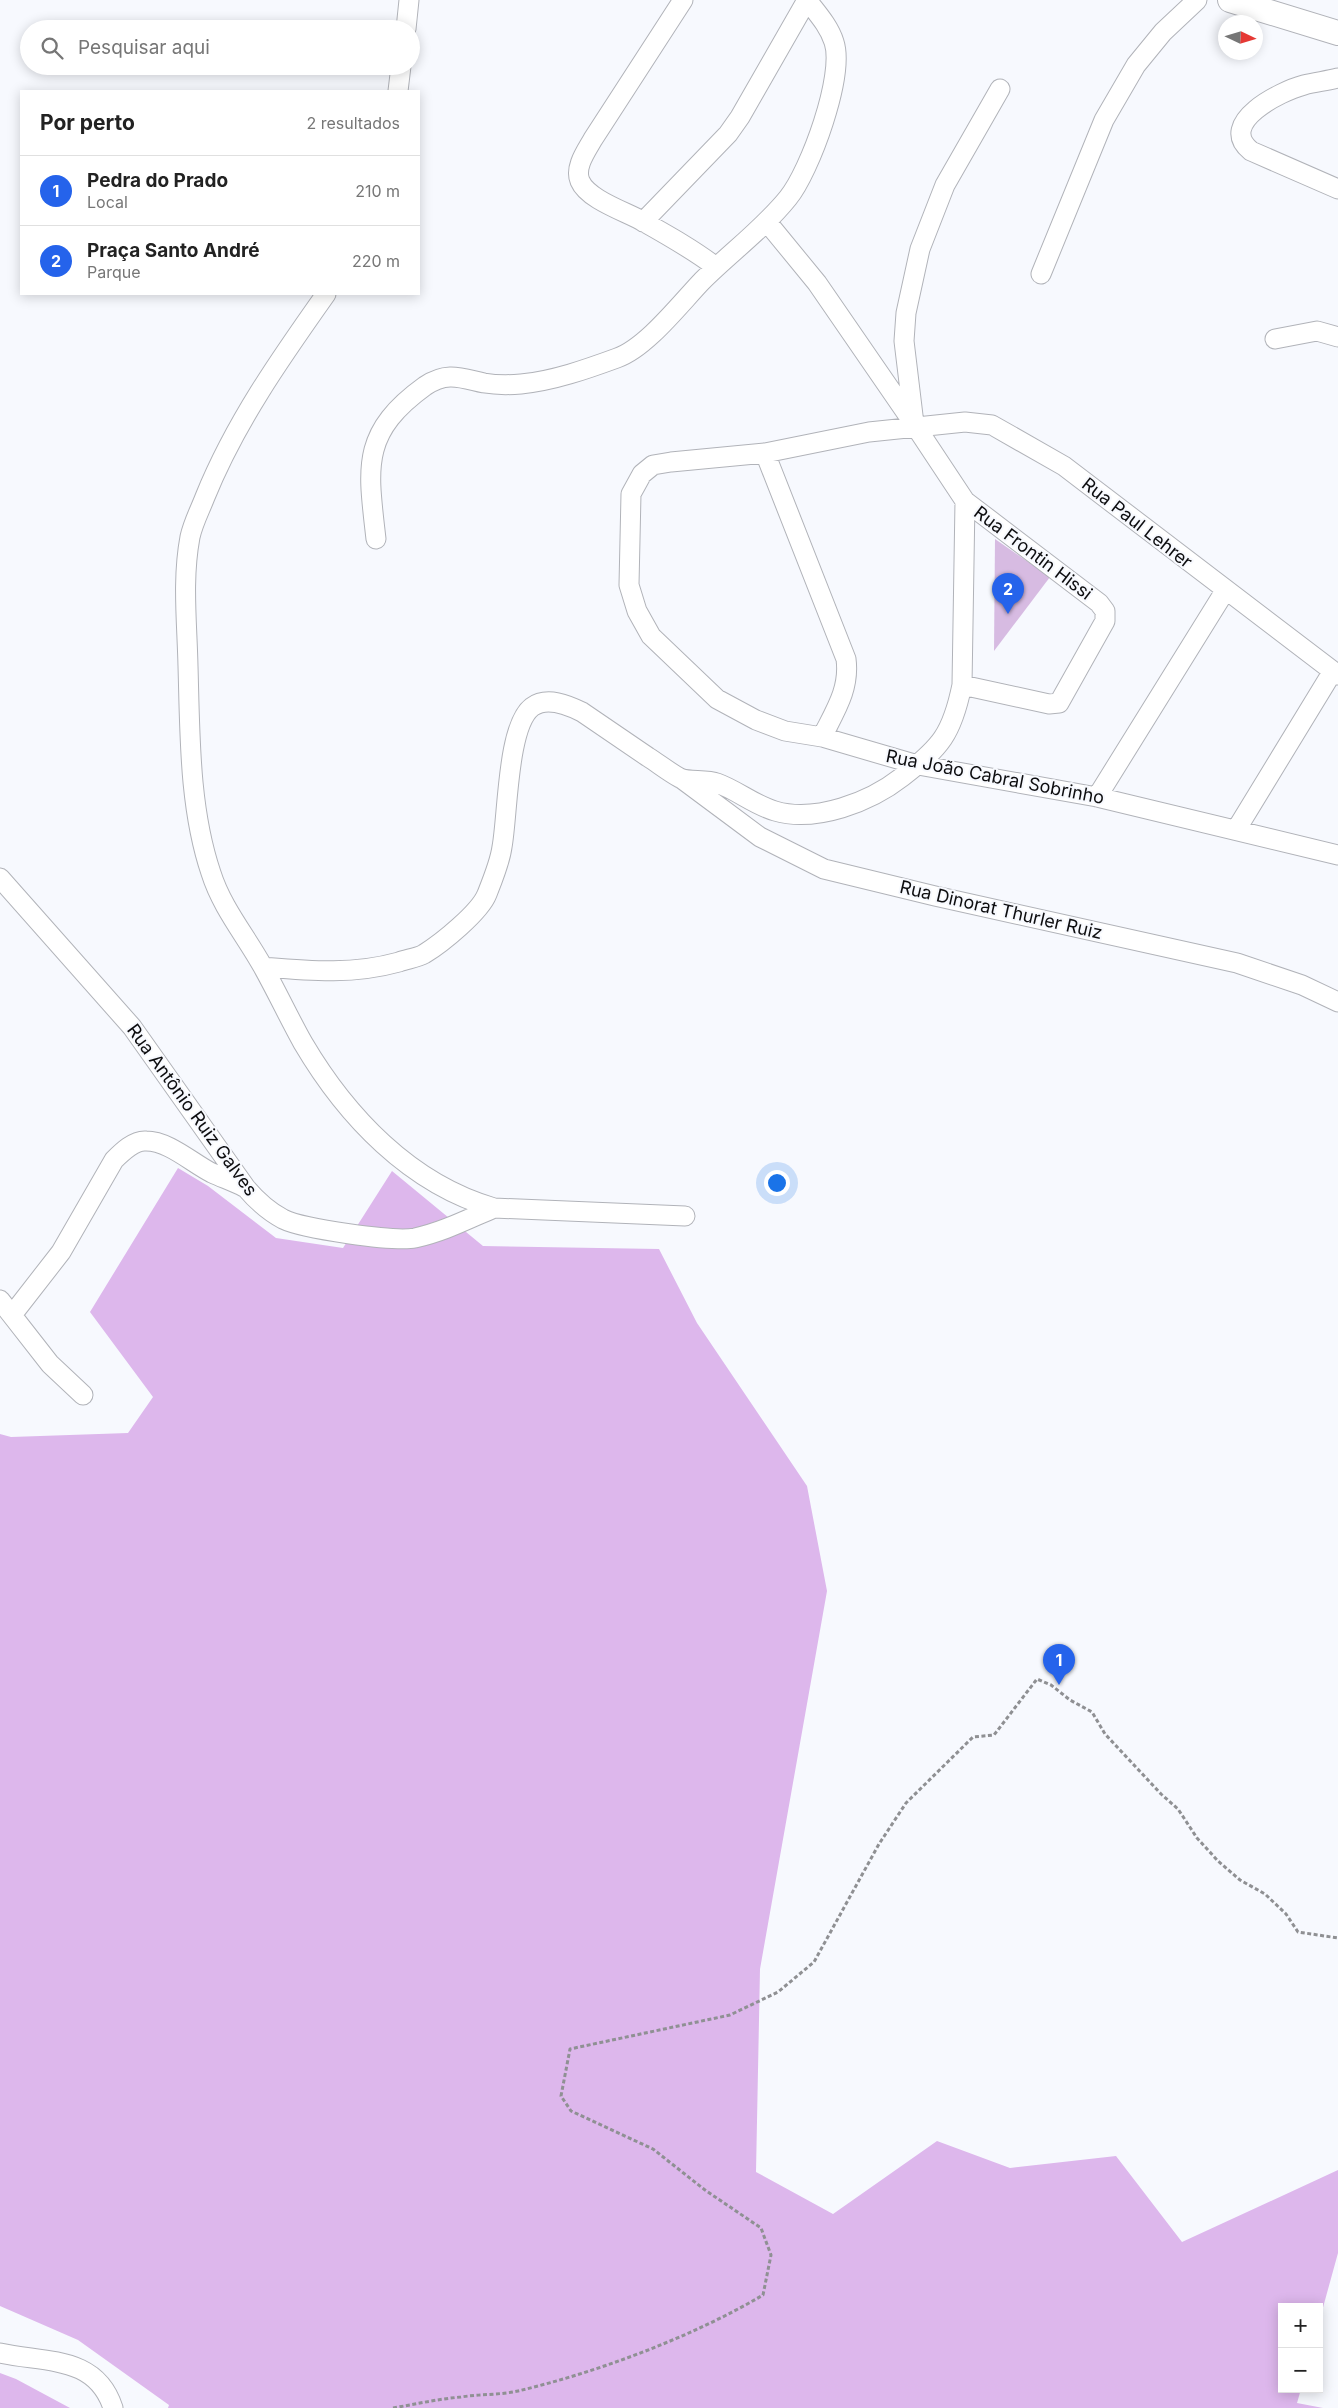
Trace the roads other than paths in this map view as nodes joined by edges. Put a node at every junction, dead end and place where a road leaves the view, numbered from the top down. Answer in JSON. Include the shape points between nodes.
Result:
{"nodes":[{"id":1,"x":409,"y":0,"type":"edge"},
{"id":2,"x":683,"y":0,"type":"edge"},
{"id":3,"x":807,"y":0,"type":"edge"},
{"id":4,"x":1198,"y":0,"type":"edge"},
{"id":5,"x":1230,"y":0,"type":"edge"},
{"id":6,"x":1274,"y":7,"type":"edge"},
{"id":7,"x":407,"y":20,"type":"edge"},
{"id":8,"x":1338,"y":33,"type":"edge"},
{"id":9,"x":400,"y":75,"type":"edge"},
{"id":10,"x":1338,"y":78,"type":"edge"},
{"id":11,"x":1000,"y":89,"type":"dead end"},
{"id":12,"x":398,"y":90,"type":"edge"},
{"id":13,"x":1338,"y":189,"type":"edge"},
{"id":14,"x":643,"y":222,"type":"junction"},
{"id":15,"x":767,"y":222,"type":"junction"},
{"id":16,"x":716,"y":267,"type":"junction"},
{"id":17,"x":1041,"y":274,"type":"dead end"},
{"id":18,"x":325,"y":295,"type":"edge"},
{"id":19,"x":1338,"y":337,"type":"edge"},
{"id":20,"x":1275,"y":339,"type":"dead end"},
{"id":21,"x":915,"y":426,"type":"junction"},
{"id":22,"x":765,"y":453,"type":"junction"},
{"id":23,"x":965,"y":501,"type":"junction"},
{"id":24,"x":376,"y":539,"type":"dead end"},
{"id":25,"x":1225,"y":590,"type":"junction"},
{"id":26,"x":1335,"y":673,"type":"edge"},
{"id":27,"x":962,"y":685,"type":"junction"},
{"id":28,"x":822,"y":737,"type":"junction"},
{"id":29,"x":918,"y":765,"type":"junction"},
{"id":30,"x":682,"y":779,"type":"junction"},
{"id":31,"x":1097,"y":797,"type":"junction"},
{"id":32,"x":1236,"y":830,"type":"junction"},
{"id":33,"x":1338,"y":855,"type":"edge"},
{"id":34,"x":0,"y":878,"type":"edge"},
{"id":35,"x":264,"y":967,"type":"junction"},
{"id":36,"x":1338,"y":1002,"type":"edge"},
{"id":37,"x":246,"y":1188,"type":"junction"},
{"id":38,"x":494,"y":1208,"type":"junction"},
{"id":39,"x":685,"y":1216,"type":"dead end"},
{"id":40,"x":0,"y":1300,"type":"edge"},
{"id":41,"x":12,"y":1315,"type":"junction"},
{"id":42,"x":83,"y":1396,"type":"dead end"},
{"id":43,"x":0,"y":2353,"type":"edge"},
{"id":44,"x":112,"y":2408,"type":"edge"}],
"edges":[{"from":1,"to":7,"type":"street"},
{"from":2,"to":14,"type":"street","via":[[594,138],[578,174],[588,191]]},
{"from":3,"to":14,"type":"street","via":[[728,134]]},
{"from":3,"to":15,"type":"street","via":[[834,42],[837,67],[832,96],[814,148],[790,195]]},
{"from":4,"to":17,"type":"street","via":[[1163,32],[1136,65],[1108,112]]},
{"from":5,"to":6,"type":"street"},
{"from":6,"to":8,"type":"street"},
{"from":9,"to":12,"type":"street"},
{"from":10,"to":13,"type":"street","via":[[1302,85],[1267,100],[1245,121],[1241,130],[1244,146],[1251,151]]},
{"from":11,"to":21,"type":"street","via":[[945,186],[920,249],[906,314],[904,341]]},
{"from":14,"to":16,"type":"street"},
{"from":15,"to":16,"type":"street"},
{"from":15,"to":21,"type":"street","via":[[817,283]]},
{"from":16,"to":24,"type":"street","via":[[638,348],[618,358],[544,381],[498,385],[451,376],[441,377],[425,386],[389,421],[372,450],[369,480]]},
{"from":18,"to":35,"type":"street","via":[[248,409],[217,467],[191,534],[185,581],[190,730],[201,839],[211,876],[233,920]]},
{"from":19,"to":20,"type":"street","via":[[1317,332]]},
{"from":21,"to":22,"type":"street","name":"Rua João Cabral Sobrinho"},
{"from":21,"to":23,"type":"street"},
{"from":21,"to":25,"type":"street","name":"Rua Paul Lehrer","via":[[965,422],[992,425],[1064,466]]},
{"from":22,"to":28,"type":"street","via":[[846,659],[848,676],[844,693]]},
{"from":22,"to":28,"type":"street","name":"Rua João Cabral Sobrinho","via":[[653,465],[642,474],[631,494],[629,585],[637,611],[651,636],[718,698],[756,720],[785,731]]},
{"from":23,"to":27,"type":"street"},
{"from":23,"to":27,"type":"street","name":"Rua Frontin Hissi","via":[[1099,603],[1105,611],[1106,621],[1059,703],[1049,704]]},
{"from":25,"to":26,"type":"street","name":"Rua Paul Lehrer"},
{"from":25,"to":31,"type":"street"},
{"from":26,"to":32,"type":"street"},
{"from":27,"to":29,"type":"street","via":[[956,714],[943,740]]},
{"from":28,"to":29,"type":"street","name":"Rua João Cabral Sobrinho"},
{"from":29,"to":30,"type":"street","via":[[887,789],[864,800],[794,816],[773,811],[718,783]]},
{"from":29,"to":31,"type":"street","name":"Rua João Cabral Sobrinho"},
{"from":30,"to":35,"type":"street","name":"Rua Dinorat Thurler Ruiz","via":[[566,704],[551,702],[532,707],[520,724],[511,767],[502,848],[486,896],[457,930],[423,955],[378,968],[330,973]]},
{"from":30,"to":36,"type":"street","name":"Rua Dinorat Thurler Ruiz","via":[[760,837],[824,869],[1237,963],[1302,985]]},
{"from":31,"to":32,"type":"street","name":"Rua João Cabral Sobrinho"},
{"from":32,"to":33,"type":"street","name":"Rua João Cabral Sobrinho"},
{"from":34,"to":37,"type":"street","name":"Rua Antônio Ruiz Galves","via":[[132,1027]]},
{"from":35,"to":38,"type":"street","via":[[303,1043],[335,1092],[372,1135],[443,1188]]},
{"from":37,"to":38,"type":"street","name":"Rua Antônio Ruiz Galves","via":[[262,1206],[285,1220],[384,1237],[413,1238],[442,1231]]},
{"from":37,"to":41,"type":"street","via":[[163,1145],[147,1141],[132,1145],[114,1160],[61,1252]]},
{"from":38,"to":39,"type":"street"},
{"from":40,"to":41,"type":"street"},
{"from":41,"to":42,"type":"street","via":[[50,1364]]},
{"from":43,"to":44,"type":"street","via":[[73,2366],[94,2376],[109,2397]]}]}
